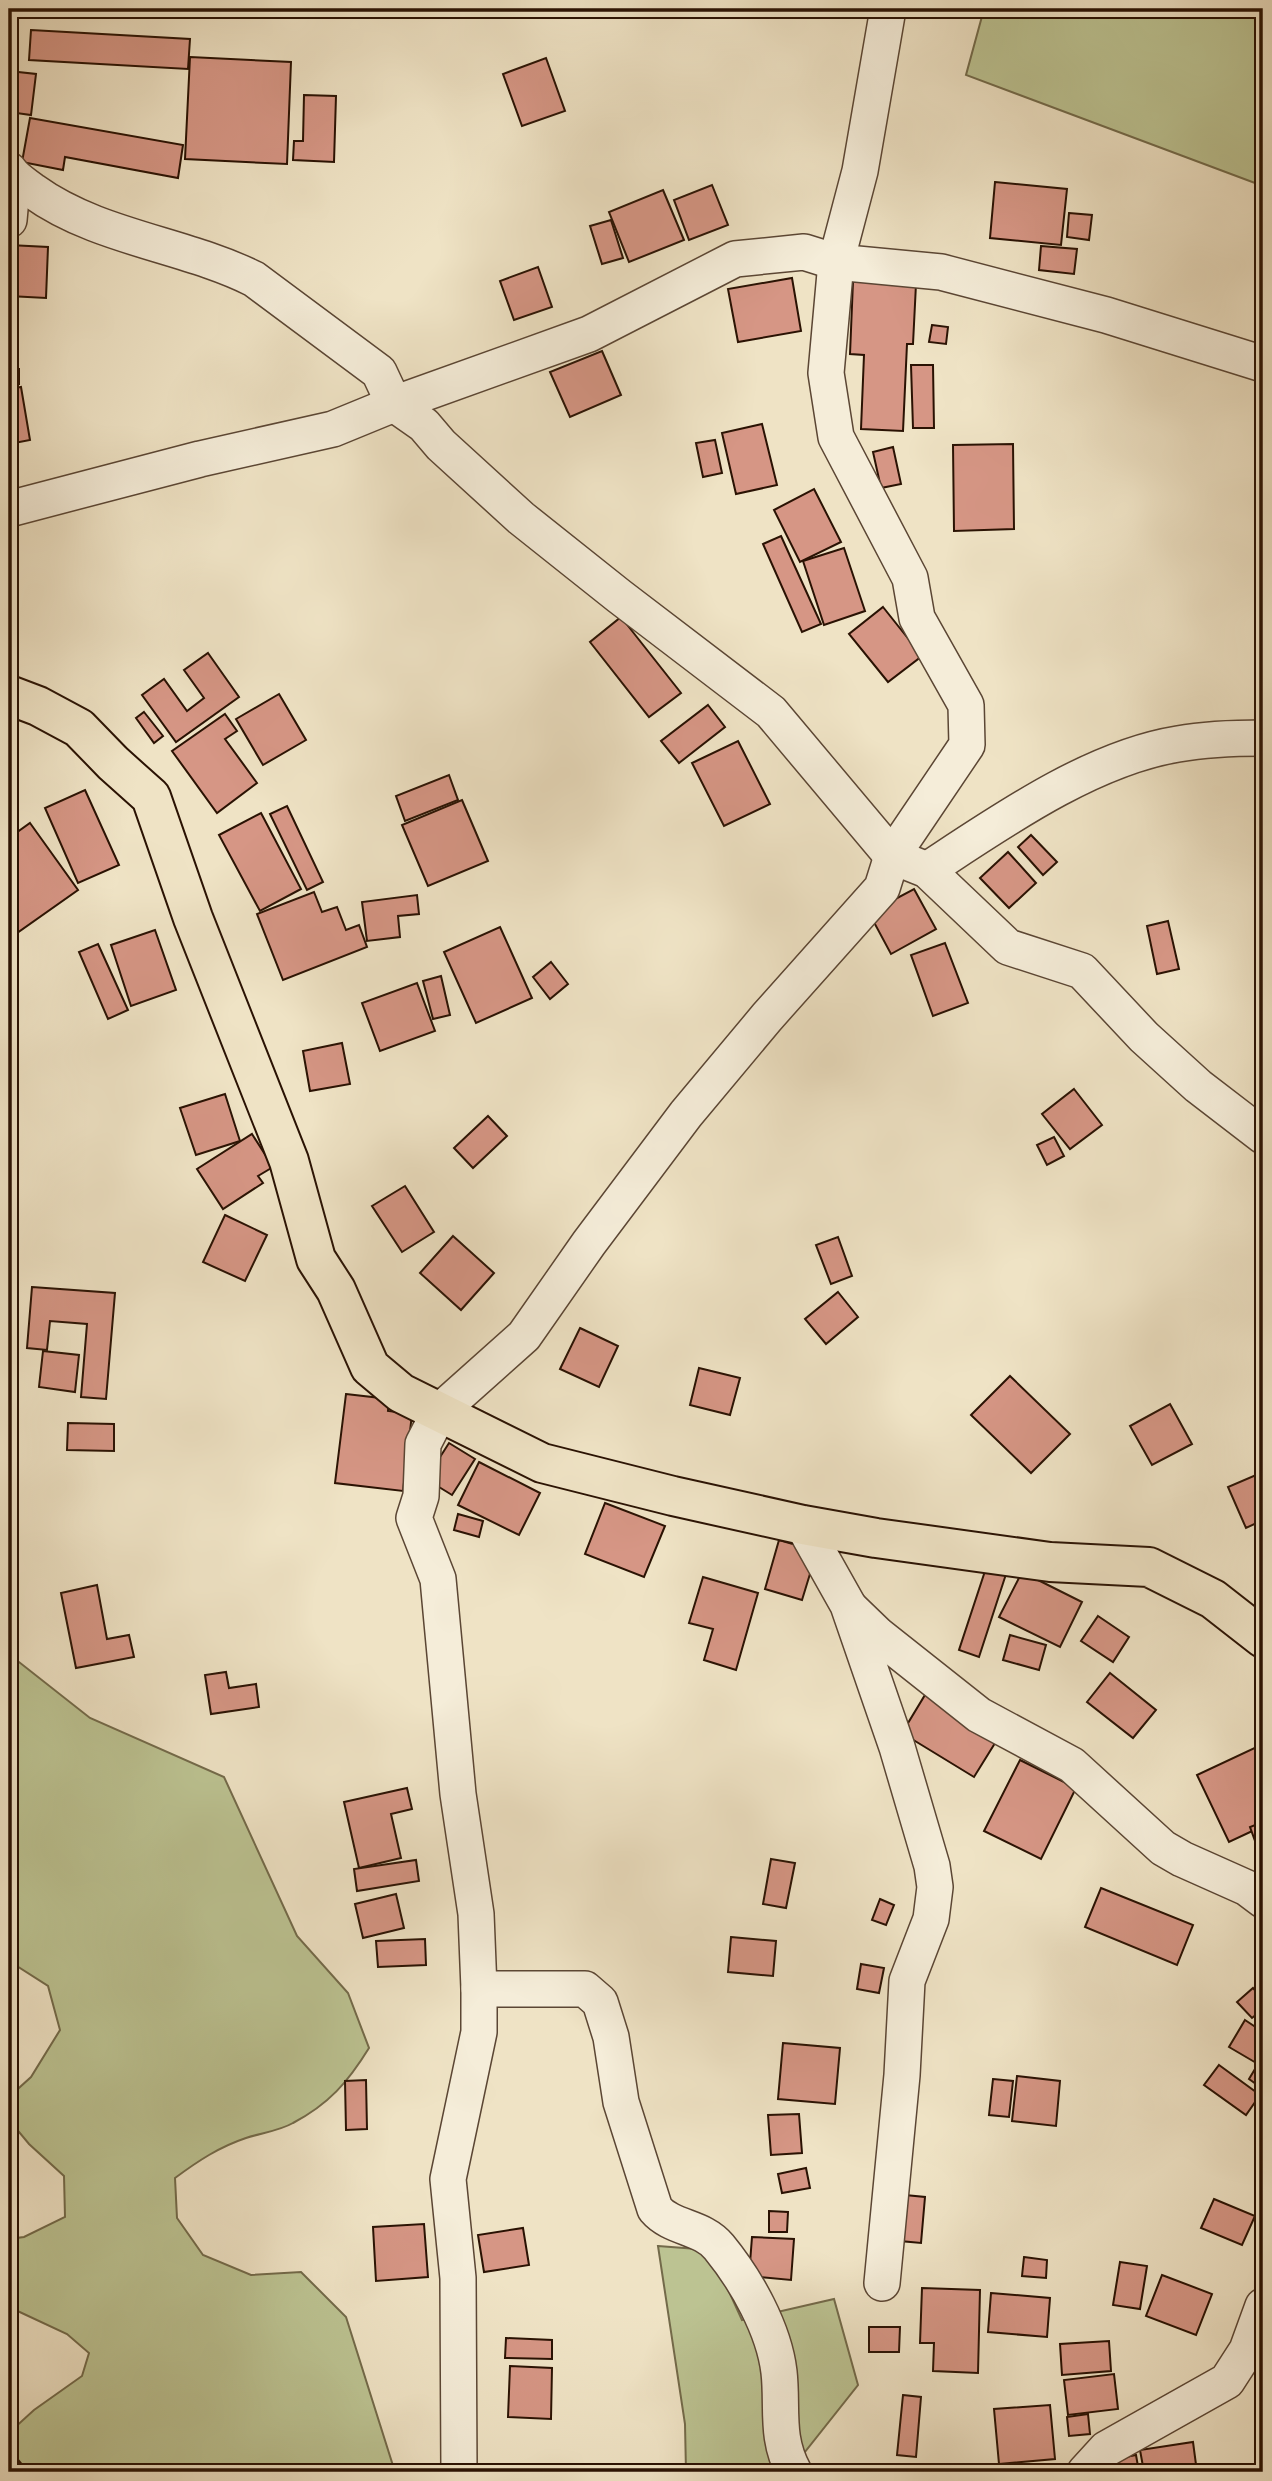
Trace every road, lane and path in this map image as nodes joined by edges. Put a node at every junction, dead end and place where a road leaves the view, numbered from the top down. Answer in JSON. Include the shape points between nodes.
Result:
{"nodes":[{"id":1,"x":888,"y":9,"type":"edge"},
{"id":2,"x":11,"y":173,"type":"edge"},
{"id":3,"x":9,"y":220,"type":"edge"},
{"id":4,"x":836,"y":262,"type":"junction"},
{"id":5,"x":1263,"y":364,"type":"edge"},
{"id":6,"x":394,"y":404,"type":"junction"},
{"id":7,"x":9,"y":509,"type":"edge"},
{"id":8,"x":9,"y":695,"type":"edge"},
{"id":9,"x":1263,"y":738,"type":"edge"},
{"id":10,"x":892,"y":856,"type":"junction"},
{"id":11,"x":926,"y":870,"type":"junction"},
{"id":12,"x":1263,"y":1136,"type":"edge"},
{"id":13,"x":440,"y":1411,"type":"junction"},
{"id":14,"x":803,"y":1525,"type":"junction"},
{"id":15,"x":848,"y":1605,"type":"junction"},
{"id":16,"x":1263,"y":1638,"type":"edge"},
{"id":17,"x":1263,"y":1900,"type":"edge"},
{"id":18,"x":479,"y":1989,"type":"junction"},
{"id":19,"x":882,"y":2283,"type":"dead end"},
{"id":20,"x":1263,"y":2306,"type":"edge"},
{"id":21,"x":459,"y":2472,"type":"edge"},
{"id":22,"x":794,"y":2472,"type":"edge"},
{"id":23,"x":1085,"y":2472,"type":"edge"}],
"edges":[{"from":1,"to":4,"type":"street","via":[[860,171]]},
{"from":2,"to":3,"type":"street"},
{"from":2,"to":6,"type":"street","via":[[50,203],[90,221],[254,279],[379,372]]},
{"from":4,"to":5,"type":"street","via":[[942,272],[1106,315]]},
{"from":4,"to":6,"type":"street","via":[[804,253],[735,258],[589,334]]},
{"from":4,"to":10,"type":"street","via":[[826,373],[835,437],[910,578],[917,618],[966,705],[967,745]]},
{"from":6,"to":7,"type":"street","via":[[333,429]]},
{"from":6,"to":10,"type":"street","via":[[424,425],[521,517],[772,712]]},
{"from":8,"to":13,"type":"main road","via":[[79,727],[151,797],[193,918],[289,1161],[316,1259],[336,1290],[370,1367],[401,1393]]},
{"from":9,"to":11,"type":"street","via":[[1177,744],[1130,757],[1081,777]]},
{"from":10,"to":11,"type":"street"},
{"from":10,"to":13,"type":"street","via":[[882,888],[686,1114],[524,1336]]},
{"from":11,"to":12,"type":"street","via":[[1008,947],[1082,971],[1144,1037]]},
{"from":13,"to":14,"type":"main road","via":[[542,1463]]},
{"from":13,"to":18,"type":"street","via":[[423,1444],[421,1496],[414,1518],[438,1579],[457,1794],[476,1914]]},
{"from":14,"to":15,"type":"street"},
{"from":14,"to":16,"type":"main road","via":[[1050,1562],[1149,1567],[1213,1599]]},
{"from":15,"to":17,"type":"street","via":[[878,1635],[979,1715],[1072,1765],[1163,1848]]},
{"from":15,"to":19,"type":"street","via":[[897,1747],[935,1887],[931,1919],[907,1982]]},
{"from":18,"to":21,"type":"street","via":[[479,2032],[448,2179],[458,2278]]},
{"from":18,"to":22,"type":"street","via":[[585,1989],[600,2002],[611,2037],[621,2102],[655,2210],[661,2217],[704,2233],[718,2245],[757,2302],[776,2356],[779,2423]]},
{"from":20,"to":23,"type":"street","via":[[1247,2350],[1227,2381],[1106,2449]]}]}
